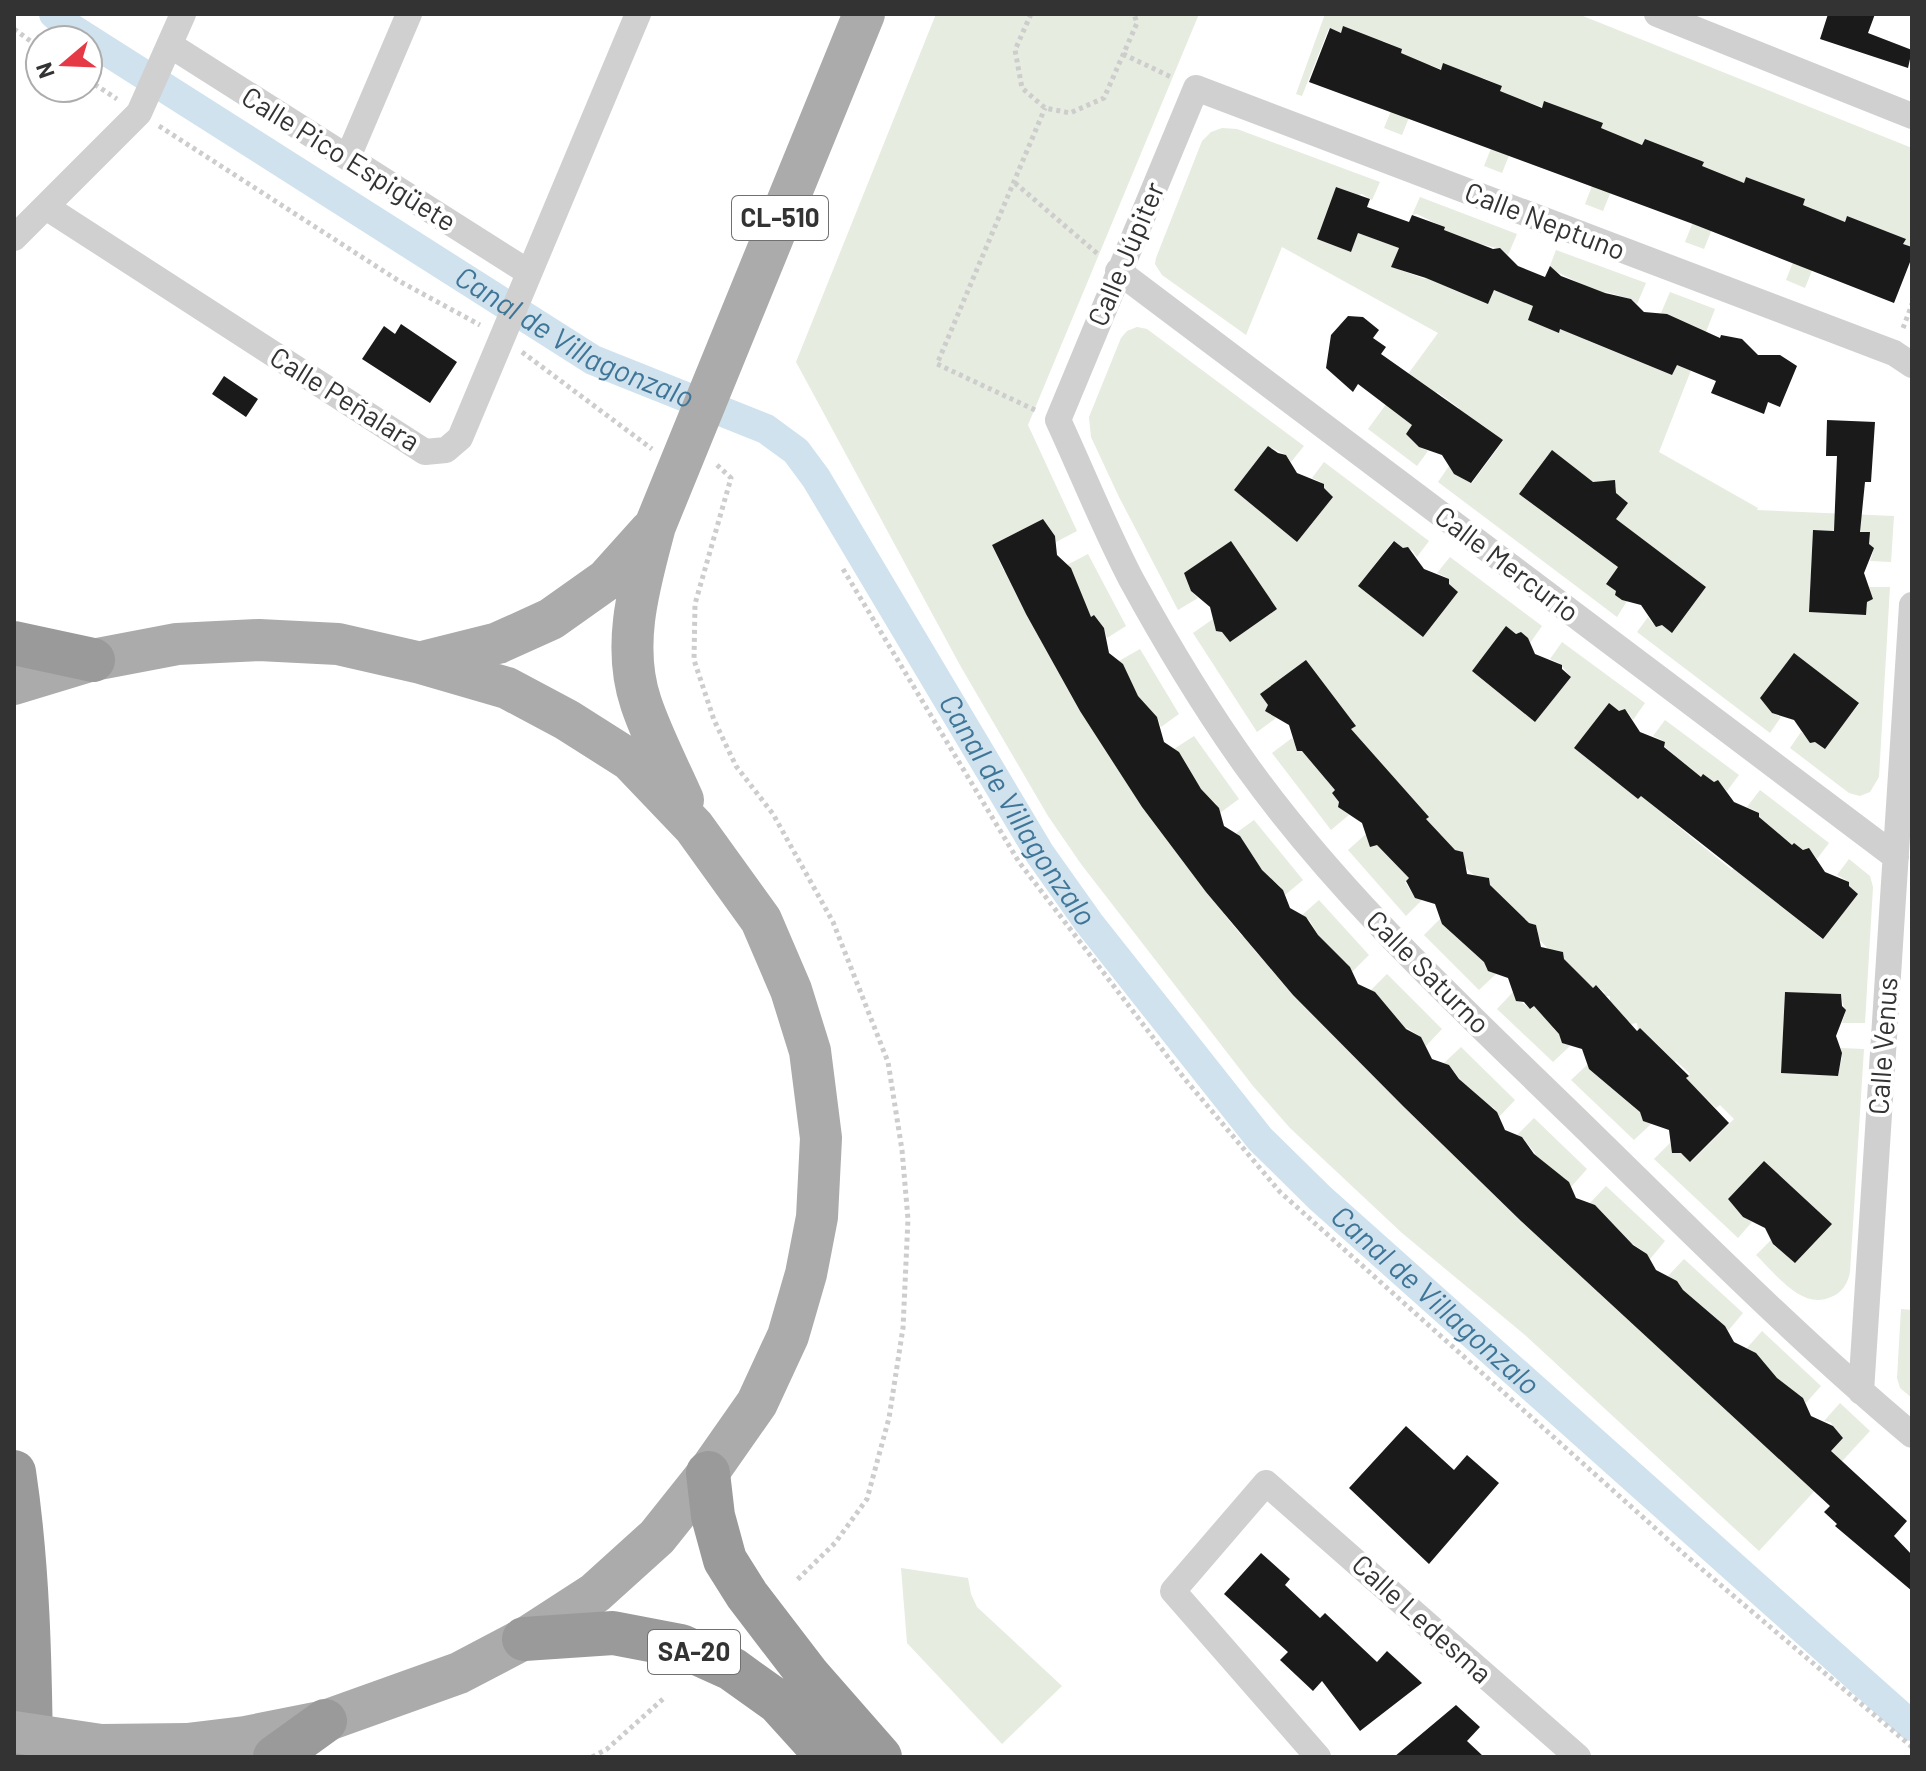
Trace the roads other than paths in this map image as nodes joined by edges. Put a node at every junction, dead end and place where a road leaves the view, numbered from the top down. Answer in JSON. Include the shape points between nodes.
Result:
{"nodes":[{"id":1,"x":183,"y":14,"type":"edge"},
{"id":2,"x":409,"y":14,"type":"edge"},
{"id":3,"x":638,"y":14,"type":"edge"},
{"id":4,"x":864,"y":14,"type":"edge"},
{"id":5,"x":1657,"y":14,"type":"edge"},
{"id":6,"x":166,"y":54,"type":"junction"},
{"id":7,"x":1185,"y":83,"type":"joint"},
{"id":8,"x":1912,"y":116,"type":"edge"},
{"id":9,"x":348,"y":157,"type":"junction"},
{"id":10,"x":46,"y":207,"type":"junction"},
{"id":11,"x":14,"y":238,"type":"edge"},
{"id":12,"x":1110,"y":264,"type":"junction"},
{"id":13,"x":524,"y":283,"type":"junction"},
{"id":14,"x":1903,"y":359,"type":"edge"},
{"id":15,"x":1047,"y":415,"type":"joint"},
{"id":16,"x":655,"y":526,"type":"junction"},
{"id":17,"x":1912,"y":605,"type":"edge"},
{"id":18,"x":14,"y":643,"type":"edge"},
{"id":19,"x":93,"y":660,"type":"junction"},
{"id":20,"x":421,"y":663,"type":"junction"},
{"id":21,"x":14,"y":684,"type":"edge"},
{"id":22,"x":694,"y":827,"type":"junction"},
{"id":23,"x":1896,"y":857,"type":"junction"},
{"id":24,"x":1861,"y":1392,"type":"junction"},
{"id":25,"x":1912,"y":1435,"type":"edge"},
{"id":26,"x":14,"y":1472,"type":"edge"},
{"id":27,"x":708,"y":1473,"type":"junction"},
{"id":28,"x":524,"y":1639,"type":"junction"},
{"id":29,"x":325,"y":1721,"type":"junction"},
{"id":30,"x":14,"y":1732,"type":"edge"},
{"id":31,"x":31,"y":1757,"type":"edge"},
{"id":32,"x":275,"y":1757,"type":"edge"},
{"id":33,"x":828,"y":1757,"type":"edge"},
{"id":34,"x":880,"y":1757,"type":"edge"},
{"id":35,"x":1318,"y":1757,"type":"edge"},
{"id":36,"x":1578,"y":1757,"type":"edge"}],
"edges":[{"from":1,"to":6,"type":"street"},
{"from":2,"to":9,"type":"street"},
{"from":3,"to":13,"type":"street","name":"Calle Peñalara"},
{"from":4,"to":16,"type":"main road","number":"CL-510"},
{"from":5,"to":8,"type":"street"},
{"from":6,"to":9,"type":"street","name":"Calle Pico Espigüete"},
{"from":6,"to":10,"type":"street","via":[[144,103]]},
{"from":7,"to":12,"type":"street","name":"Calle Júpiter"},
{"from":7,"to":14,"type":"street","name":"Calle Neptuno"},
{"from":9,"to":13,"type":"street","name":"Calle Pico Espigüete"},
{"from":10,"to":11,"type":"street"},
{"from":10,"to":13,"type":"street","name":"Calle Peñalara","via":[[425,452],[446,450],[460,438]]},
{"from":12,"to":15,"type":"street","name":"Calle Júpiter"},
{"from":12,"to":23,"type":"street","name":"Calle Mercurio"},
{"from":15,"to":24,"type":"street","name":"Calle Saturno","via":[[1183,666],[1247,766],[1324,864],[1411,958]]},
{"from":16,"to":20,"type":"main road","number":"CL-510","via":[[606,580],[551,619],[498,643]]},
{"from":16,"to":22,"type":"main road","number":"CL-510","via":[[634,605],[633,655],[640,701]]},
{"from":17,"to":23,"type":"street","name":"Calle Venus"},
{"from":18,"to":19,"type":"highway"},
{"from":19,"to":20,"type":"main road","via":[[177,644],[259,640],[338,644]]},
{"from":19,"to":21,"type":"main road"},
{"from":20,"to":22,"type":"main road","via":[[507,688],[567,720],[630,760]]},
{"from":22,"to":27,"type":"main road","via":[[761,920],[785,975],[810,1051],[821,1138],[817,1217],[788,1336],[757,1403]]},
{"from":23,"to":24,"type":"street","name":"Calle Venus"},
{"from":24,"to":25,"type":"street","name":"Calle Saturno"},
{"from":26,"to":31,"type":"highway"},
{"from":27,"to":28,"type":"main road","via":[[657,1537],[595,1593]]},
{"from":27,"to":34,"type":"highway","number":"SA-20","via":[[725,1560],[809,1676]]},
{"from":28,"to":29,"type":"main road","via":[[459,1673]]},
{"from":28,"to":33,"type":"highway","number":"SA-20","via":[[613,1633],[681,1646],[732,1669],[778,1702]]},
{"from":29,"to":30,"type":"main road","bridge":true,"via":[[187,1744],[101,1745]]},
{"from":29,"to":32,"type":"highway"},
{"from":35,"to":36,"type":"street","name":"Calle Ledesma","via":[[1173,1591],[1266,1483]]}]}
